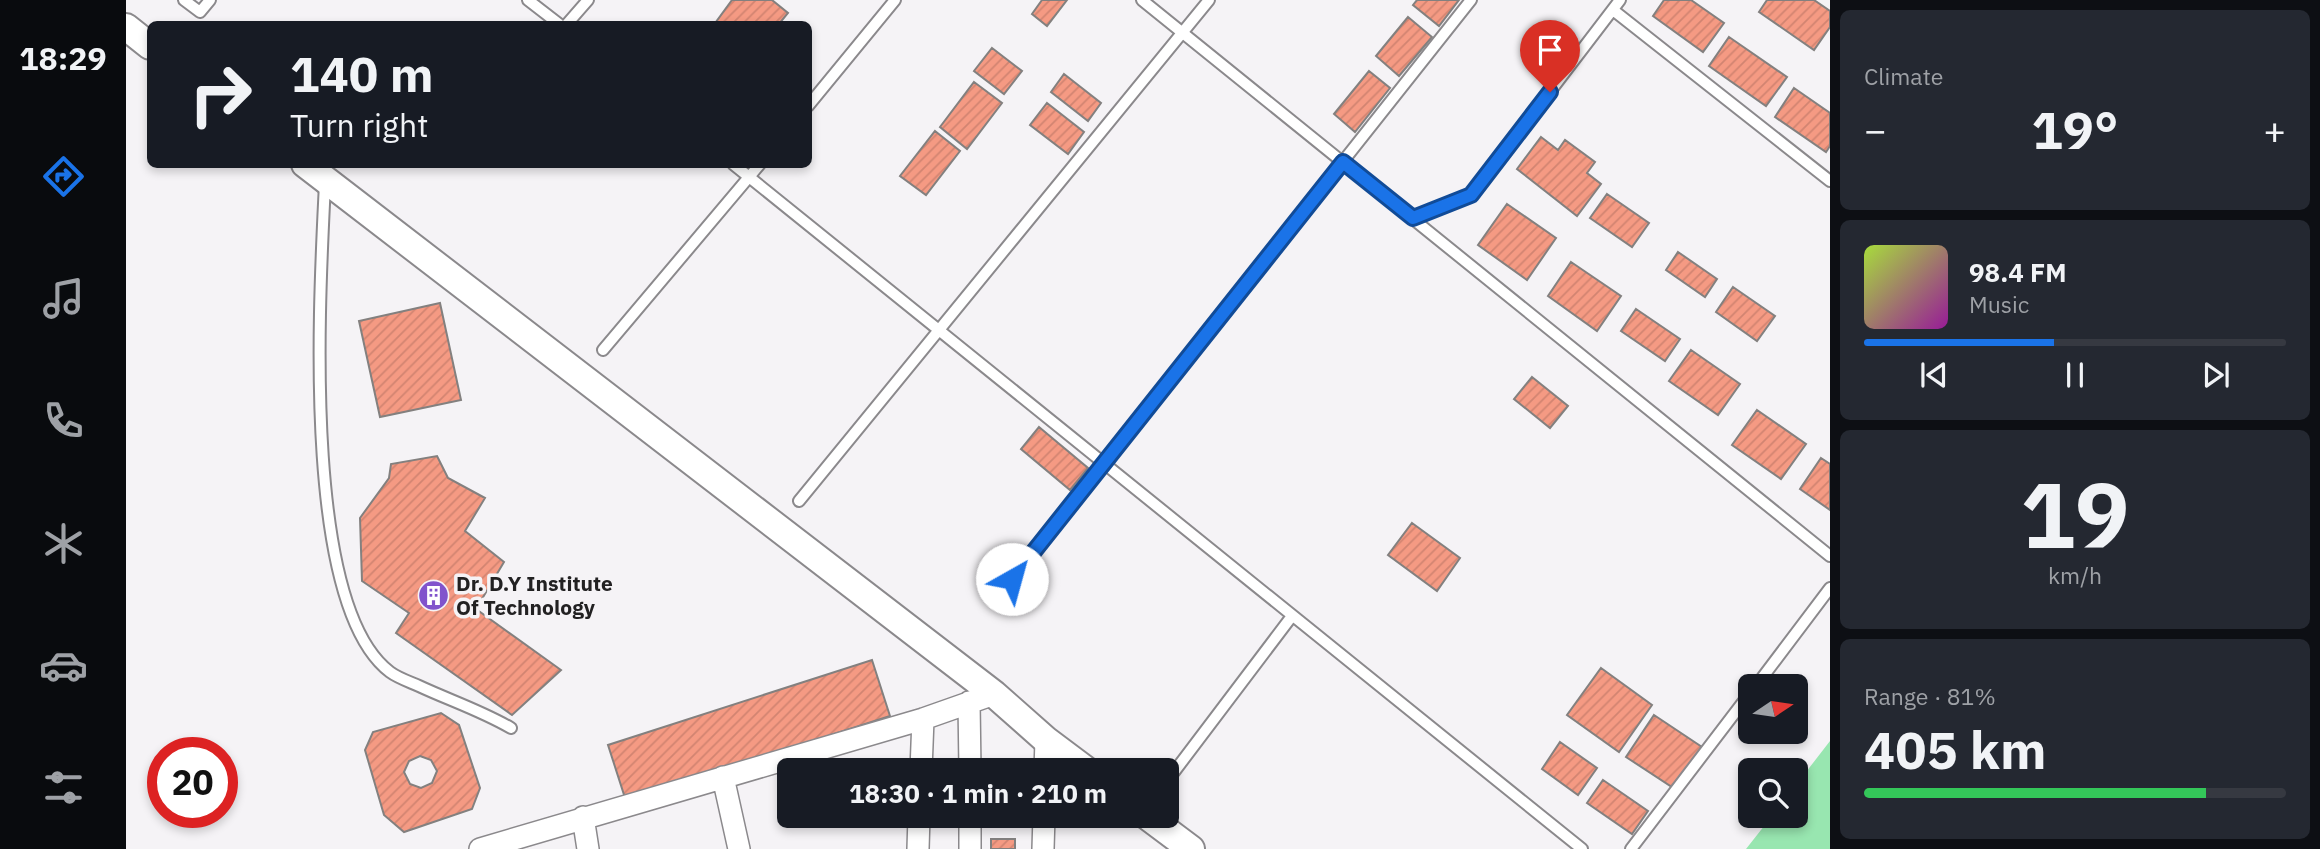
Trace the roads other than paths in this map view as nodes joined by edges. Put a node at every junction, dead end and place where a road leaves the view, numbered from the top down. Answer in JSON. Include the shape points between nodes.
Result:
{"nodes":[{"id":1,"x":184,"y":0,"type":"edge"},
{"id":2,"x":210,"y":0,"type":"edge"},
{"id":3,"x":528,"y":0,"type":"edge"},
{"id":4,"x":588,"y":0,"type":"edge"},
{"id":5,"x":895,"y":0,"type":"edge"},
{"id":6,"x":1142,"y":0,"type":"edge"},
{"id":7,"x":1209,"y":0,"type":"edge"},
{"id":8,"x":1471,"y":0,"type":"edge"},
{"id":9,"x":1620,"y":0,"type":"edge"},
{"id":10,"x":1613,"y":10,"type":"junction"},
{"id":11,"x":555,"y":21,"type":"edge"},
{"id":12,"x":570,"y":21,"type":"edge"},
{"id":13,"x":126,"y":27,"type":"edge"},
{"id":14,"x":1182,"y":32,"type":"junction"},
{"id":15,"x":147,"y":44,"type":"edge"},
{"id":16,"x":812,"y":101,"type":"edge"},
{"id":17,"x":1343,"y":162,"type":"junction"},
{"id":18,"x":738,"y":168,"type":"edge"},
{"id":19,"x":757,"y":168,"type":"edge"},
{"id":20,"x":315,"y":172,"type":"edge"},
{"id":21,"x":749,"y":178,"type":"junction"},
{"id":22,"x":1830,"y":181,"type":"edge"},
{"id":23,"x":1413,"y":218,"type":"junction"},
{"id":24,"x":938,"y":330,"type":"junction"},
{"id":25,"x":603,"y":350,"type":"dead end"},
{"id":26,"x":1104,"y":463,"type":"junction"},
{"id":27,"x":799,"y":501,"type":"dead end"},
{"id":28,"x":1830,"y":556,"type":"edge"},
{"id":29,"x":1012,"y":579,"type":"dead end"},
{"id":30,"x":1830,"y":588,"type":"edge"},
{"id":31,"x":1292,"y":615,"type":"junction"},
{"id":32,"x":1765,"y":674,"type":"edge"},
{"id":33,"x":981,"y":698,"type":"junction"},
{"id":34,"x":1738,"y":709,"type":"edge"},
{"id":35,"x":923,"y":719,"type":"junction"},
{"id":36,"x":511,"y":728,"type":"dead end"},
{"id":37,"x":1046,"y":740,"type":"junction"},
{"id":38,"x":921,"y":758,"type":"edge"},
{"id":39,"x":972,"y":758,"type":"edge"},
{"id":40,"x":1045,"y":758,"type":"edge"},
{"id":41,"x":1070,"y":758,"type":"edge"},
{"id":42,"x":1179,"y":765,"type":"edge"},
{"id":43,"x":723,"y":777,"type":"junction"},
{"id":44,"x":583,"y":817,"type":"junction"},
{"id":45,"x":919,"y":828,"type":"edge"},
{"id":46,"x":970,"y":828,"type":"edge"},
{"id":47,"x":1044,"y":828,"type":"edge"},
{"id":48,"x":1163,"y":828,"type":"edge"},
{"id":49,"x":480,"y":849,"type":"edge"},
{"id":50,"x":588,"y":849,"type":"edge"},
{"id":51,"x":739,"y":849,"type":"edge"},
{"id":52,"x":918,"y":849,"type":"edge"},
{"id":53,"x":970,"y":849,"type":"edge"},
{"id":54,"x":1043,"y":849,"type":"edge"},
{"id":55,"x":1191,"y":849,"type":"edge"},
{"id":56,"x":1582,"y":849,"type":"edge"},
{"id":57,"x":1631,"y":849,"type":"edge"}],
"edges":[{"from":1,"to":2,"type":"lane","via":[[200,12]]},
{"from":3,"to":11,"type":"lane"},
{"from":4,"to":12,"type":"lane"},
{"from":5,"to":16,"type":"lane"},
{"from":6,"to":14,"type":"lane"},
{"from":7,"to":14,"type":"lane"},
{"from":8,"to":17,"type":"lane"},
{"from":9,"to":10,"type":"lane"},
{"from":10,"to":22,"type":"lane"},
{"from":10,"to":23,"type":"lane","via":[[1471,195]]},
{"from":13,"to":15,"type":"street"},
{"from":14,"to":17,"type":"lane"},
{"from":14,"to":24,"type":"lane"},
{"from":17,"to":23,"type":"lane"},
{"from":17,"to":26,"type":"lane"},
{"from":18,"to":21,"type":"lane"},
{"from":19,"to":21,"type":"lane"},
{"from":20,"to":33,"type":"street"},
{"from":20,"to":36,"type":"lane","via":[[323,483],[343,591],[362,637],[391,673]]},
{"from":21,"to":24,"type":"lane"},
{"from":21,"to":25,"type":"lane"},
{"from":23,"to":28,"type":"lane"},
{"from":24,"to":26,"type":"lane"},
{"from":24,"to":27,"type":"lane"},
{"from":26,"to":29,"type":"lane"},
{"from":26,"to":31,"type":"lane"},
{"from":30,"to":32,"type":"lane"},
{"from":31,"to":42,"type":"lane"},
{"from":31,"to":56,"type":"lane"},
{"from":33,"to":35,"type":"street"},
{"from":33,"to":37,"type":"street"},
{"from":33,"to":39,"type":"street"},
{"from":34,"to":57,"type":"lane"},
{"from":35,"to":38,"type":"street"},
{"from":35,"to":43,"type":"street"},
{"from":37,"to":40,"type":"street"},
{"from":37,"to":41,"type":"street"},
{"from":43,"to":44,"type":"street"},
{"from":43,"to":51,"type":"street"},
{"from":44,"to":49,"type":"street"},
{"from":44,"to":50,"type":"street"},
{"from":45,"to":52,"type":"street"},
{"from":46,"to":53,"type":"street"},
{"from":47,"to":54,"type":"street"},
{"from":48,"to":55,"type":"street"}]}
